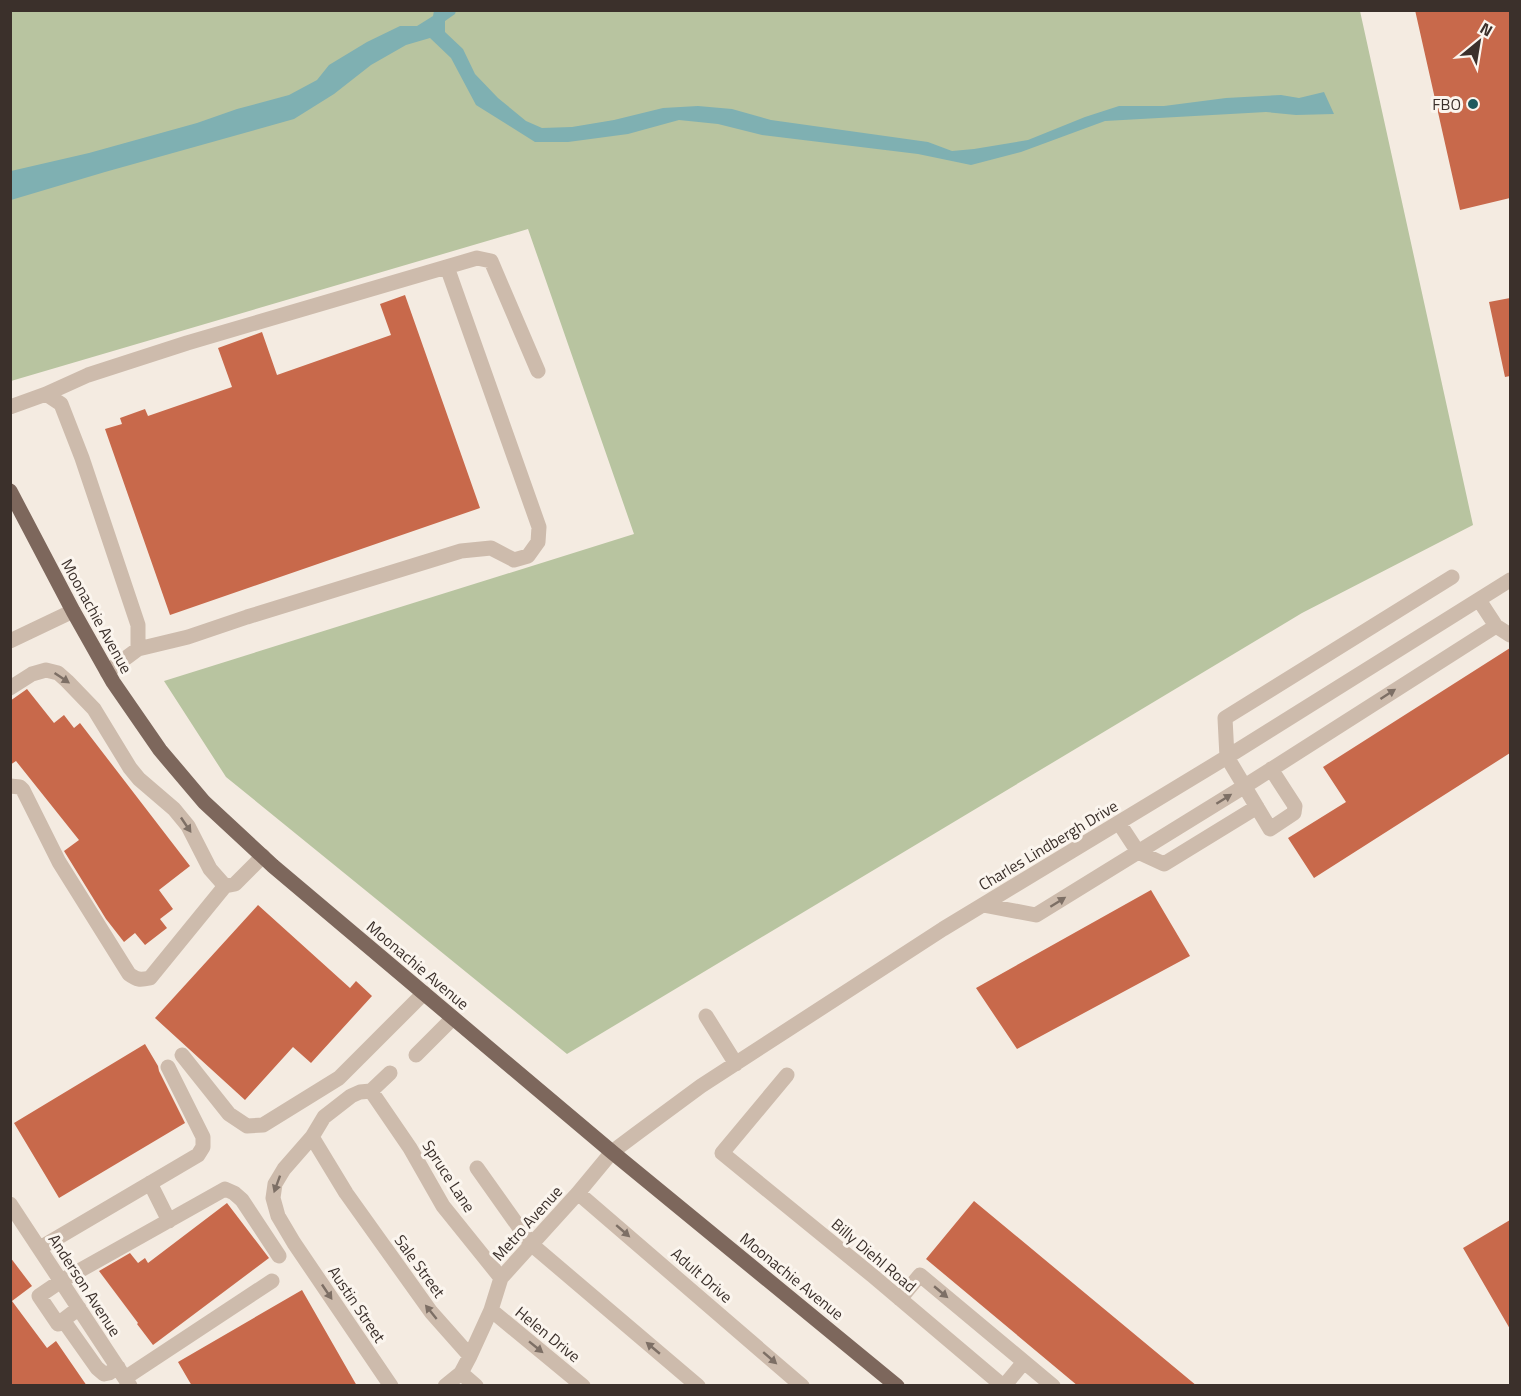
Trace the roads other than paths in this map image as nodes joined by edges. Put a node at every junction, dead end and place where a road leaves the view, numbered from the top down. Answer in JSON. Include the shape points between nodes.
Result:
{"nodes":[{"id":1,"x":447,"y":267,"type":"junction"},
{"id":2,"x":538,"y":371,"type":"dead end"},
{"id":3,"x":46,"y":394,"type":"junction"},
{"id":4,"x":10,"y":407,"type":"edge"},
{"id":5,"x":10,"y":491,"type":"edge"},
{"id":6,"x":1452,"y":577,"type":"dead end"},
{"id":7,"x":1510,"y":580,"type":"edge"},
{"id":8,"x":1479,"y":600,"type":"junction"},
{"id":9,"x":73,"y":611,"type":"junction"},
{"id":10,"x":1496,"y":626,"type":"junction"},
{"id":11,"x":1510,"y":635,"type":"edge"},
{"id":12,"x":10,"y":641,"type":"edge"},
{"id":13,"x":138,"y":649,"type":"junction"},
{"id":14,"x":107,"y":672,"type":"junction"},
{"id":15,"x":10,"y":688,"type":"edge"},
{"id":16,"x":1227,"y":757,"type":"junction"},
{"id":17,"x":1271,"y":769,"type":"junction"},
{"id":18,"x":10,"y":786,"type":"edge"},
{"id":19,"x":1245,"y":786,"type":"junction"},
{"id":20,"x":1257,"y":807,"type":"junction"},
{"id":21,"x":1119,"y":823,"type":"junction"},
{"id":22,"x":1137,"y":852,"type":"junction"},
{"id":23,"x":263,"y":856,"type":"junction"},
{"id":24,"x":225,"y":886,"type":"junction"},
{"id":25,"x":983,"y":905,"type":"junction"},
{"id":26,"x":424,"y":993,"type":"junction"},
{"id":27,"x":706,"y":1016,"type":"dead end"},
{"id":28,"x":453,"y":1018,"type":"junction"},
{"id":29,"x":182,"y":1055,"type":"dead end"},
{"id":30,"x":416,"y":1055,"type":"dead end"},
{"id":31,"x":736,"y":1064,"type":"junction"},
{"id":32,"x":168,"y":1067,"type":"dead end"},
{"id":33,"x":390,"y":1073,"type":"dead end"},
{"id":34,"x":787,"y":1075,"type":"dead end"},
{"id":35,"x":371,"y":1091,"type":"junction"},
{"id":36,"x":312,"y":1137,"type":"junction"},
{"id":37,"x":612,"y":1152,"type":"junction"},
{"id":38,"x":477,"y":1168,"type":"dead end"},
{"id":39,"x":150,"y":1183,"type":"junction"},
{"id":40,"x":578,"y":1192,"type":"junction"},
{"id":41,"x":10,"y":1204,"type":"edge"},
{"id":42,"x":169,"y":1221,"type":"junction"},
{"id":43,"x":531,"y":1244,"type":"junction"},
{"id":44,"x":40,"y":1248,"type":"junction"},
{"id":45,"x":279,"y":1256,"type":"dead end"},
{"id":46,"x":501,"y":1278,"type":"junction"},
{"id":47,"x":61,"y":1281,"type":"junction"},
{"id":48,"x":272,"y":1281,"type":"dead end"},
{"id":49,"x":900,"y":1299,"type":"junction"},
{"id":50,"x":79,"y":1308,"type":"junction"},
{"id":51,"x":491,"y":1310,"type":"junction"},
{"id":52,"x":63,"y":1320,"type":"junction"},
{"id":53,"x":470,"y":1356,"type":"junction"},
{"id":54,"x":1024,"y":1362,"type":"junction"},
{"id":55,"x":461,"y":1373,"type":"junction"},
{"id":56,"x":124,"y":1377,"type":"edge"},
{"id":57,"x":391,"y":1386,"type":"edge"},
{"id":58,"x":445,"y":1386,"type":"edge"},
{"id":59,"x":476,"y":1386,"type":"edge"},
{"id":60,"x":583,"y":1386,"type":"edge"},
{"id":61,"x":698,"y":1386,"type":"edge"},
{"id":62,"x":802,"y":1386,"type":"edge"},
{"id":63,"x":897,"y":1386,"type":"edge"},
{"id":64,"x":1003,"y":1386,"type":"edge"},
{"id":65,"x":1053,"y":1386,"type":"edge"}],
"edges":[{"from":1,"to":2,"type":"street","via":[[477,258],[491,261]]},
{"from":1,"to":3,"type":"street","via":[[187,343],[88,375]]},
{"from":1,"to":13,"type":"street","via":[[539,527],[538,542],[528,556],[514,560],[491,548],[461,551],[188,637]]},
{"from":3,"to":4,"type":"street"},
{"from":3,"to":13,"type":"street","via":[[61,404],[82,458],[138,625]]},
{"from":5,"to":9,"type":"main road","name":"Moonachie Avenue"},
{"from":6,"to":16,"type":"street","via":[[1225,718]]},
{"from":7,"to":8,"type":"street","name":"Charles Lindbergh Drive"},
{"from":8,"to":10,"type":"street"},
{"from":8,"to":16,"type":"street","name":"Charles Lindbergh Drive"},
{"from":9,"to":12,"type":"street"},
{"from":9,"to":14,"type":"main road","name":"Moonachie Avenue"},
{"from":10,"to":11,"type":"street"},
{"from":17,"to":10,"type":"street","one_way":true},
{"from":13,"to":14,"type":"street"},
{"from":14,"to":23,"type":"main road","name":"Moonachie Avenue","via":[[160,750],[204,802]]},
{"from":15,"to":24,"type":"street","one_way":true,"via":[[46,670],[67,681],[94,710],[139,779],[188,826],[210,869]]},
{"from":16,"to":19,"type":"street"},
{"from":16,"to":21,"type":"street","name":"Charles Lindbergh Drive"},
{"from":17,"to":19,"type":"street"},
{"from":17,"to":20,"type":"street","via":[[1295,806],[1294,813],[1270,829]]},
{"from":18,"to":24,"type":"street","via":[[23,790],[59,862],[136,980],[150,978]]},
{"from":19,"to":20,"type":"street"},
{"from":22,"to":19,"type":"street","one_way":true},
{"from":20,"to":22,"type":"street","via":[[1164,864]]},
{"from":21,"to":22,"type":"street"},
{"from":21,"to":25,"type":"street","name":"Charles Lindbergh Drive"},
{"from":25,"to":22,"type":"street","one_way":true,"via":[[1036,915]]},
{"from":23,"to":24,"type":"street","via":[[235,884]]},
{"from":23,"to":26,"type":"main road","name":"Moonachie Avenue"},
{"from":25,"to":31,"type":"street","name":"Charles Lindbergh Drive"},
{"from":26,"to":28,"type":"main road","name":"Moonachie Avenue"},
{"from":26,"to":29,"type":"street","via":[[339,1078],[263,1125],[248,1126],[229,1114]]},
{"from":27,"to":31,"type":"street"},
{"from":28,"to":30,"type":"street"},
{"from":28,"to":37,"type":"main road","name":"Moonachie Avenue"},
{"from":31,"to":37,"type":"street","name":"Charles Lindbergh Drive"},
{"from":32,"to":39,"type":"street","via":[[203,1137],[203,1147],[198,1155]]},
{"from":33,"to":35,"type":"street"},
{"from":34,"to":49,"type":"street","name":"Billy Diehl Road","via":[[722,1153]]},
{"from":35,"to":36,"type":"street","name":"Austin Street","via":[[351,1096],[332,1110]]},
{"from":35,"to":46,"type":"street","name":"Spruce Lane","via":[[443,1206]]},
{"from":53,"to":36,"type":"street","name":"Sale Street","one_way":true,"via":[[431,1312],[346,1193]]},
{"from":36,"to":57,"type":"street","name":"Austin Street","one_way":true,"via":[[275,1184],[273,1198],[278,1216]]},
{"from":37,"to":40,"type":"street","name":"Metro Avenue"},
{"from":37,"to":63,"type":"main road","name":"Moonachie Avenue"},
{"from":38,"to":43,"type":"street"},
{"from":39,"to":42,"type":"street"},
{"from":39,"to":44,"type":"street"},
{"from":40,"to":43,"type":"street","name":"Metro Avenue"},
{"from":40,"to":62,"type":"street","name":"Adult Drive","one_way":true},
{"from":41,"to":44,"type":"street","name":"Anderson Avenue"},
{"from":42,"to":45,"type":"street","via":[[225,1189],[242,1200]]},
{"from":42,"to":47,"type":"street"},
{"from":43,"to":46,"type":"street","name":"Metro Avenue"},
{"from":61,"to":43,"type":"street","one_way":true},
{"from":44,"to":47,"type":"street","name":"Anderson Avenue"},
{"from":46,"to":51,"type":"street","name":"Metro Avenue"},
{"from":47,"to":50,"type":"street","name":"Anderson Avenue"},
{"from":47,"to":52,"type":"street","via":[[39,1296],[58,1324]]},
{"from":48,"to":56,"type":"street"},
{"from":49,"to":54,"type":"street","one_way":true,"via":[[920,1275]]},
{"from":49,"to":64,"type":"street","name":"Billy Diehl Road"},
{"from":50,"to":52,"type":"street"},
{"from":50,"to":56,"type":"street","name":"Anderson Avenue"},
{"from":51,"to":53,"type":"street","name":"Metro Avenue"},
{"from":51,"to":60,"type":"street","name":"Helen Drive","one_way":true},
{"from":52,"to":56,"type":"street","via":[[97,1368],[104,1374]]},
{"from":53,"to":55,"type":"street","name":"Metro Avenue"},
{"from":54,"to":64,"type":"street"},
{"from":54,"to":65,"type":"street"},
{"from":55,"to":58,"type":"street","name":"Metro Avenue"},
{"from":55,"to":59,"type":"street"}]}
